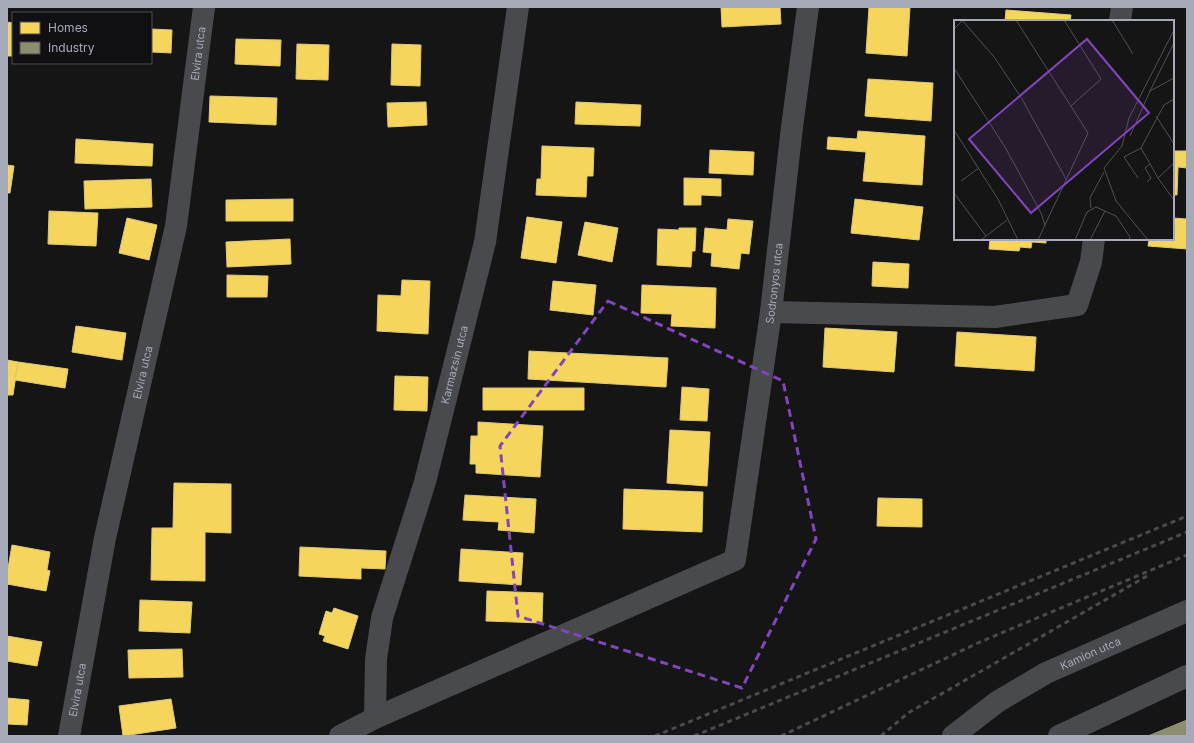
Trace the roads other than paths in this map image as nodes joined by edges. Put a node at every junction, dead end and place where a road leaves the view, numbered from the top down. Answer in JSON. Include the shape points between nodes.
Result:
{"nodes":[{"id":1,"x":204,"y":7,"type":"edge"},
{"id":2,"x":518,"y":7,"type":"edge"},
{"id":3,"x":808,"y":7,"type":"edge"},
{"id":4,"x":1122,"y":7,"type":"edge"},
{"id":5,"x":1120,"y":20,"type":"edge"},
{"id":6,"x":1094,"y":240,"type":"edge"},
{"id":7,"x":771,"y":312,"type":"junction"},
{"id":8,"x":1187,"y":611,"type":"edge"},
{"id":9,"x":1187,"y":676,"type":"edge"},
{"id":10,"x":375,"y":718,"type":"junction"},
{"id":11,"x":69,"y":736,"type":"edge"},
{"id":12,"x":340,"y":736,"type":"edge"},
{"id":13,"x":953,"y":736,"type":"edge"},
{"id":14,"x":1059,"y":736,"type":"edge"}],
"edges":[{"from":1,"to":11,"type":"street","name":"Elvira utca","via":[[176,226],[105,538]]},
{"from":2,"to":10,"type":"street","name":"Karmazsin utca","via":[[485,242],[425,482],[382,618],[376,659]]},
{"from":3,"to":7,"type":"street","name":"Sodronyos utca"},
{"from":4,"to":5,"type":"street"},
{"from":6,"to":7,"type":"street","via":[[1091,262],[1077,305],[995,317]]},
{"from":7,"to":10,"type":"street","name":"Sodronyos utca","via":[[735,560]]},
{"from":8,"to":13,"type":"street","name":"Kamion utca","via":[[1046,673],[997,702]]},
{"from":9,"to":14,"type":"street"},
{"from":10,"to":12,"type":"street"}]}
